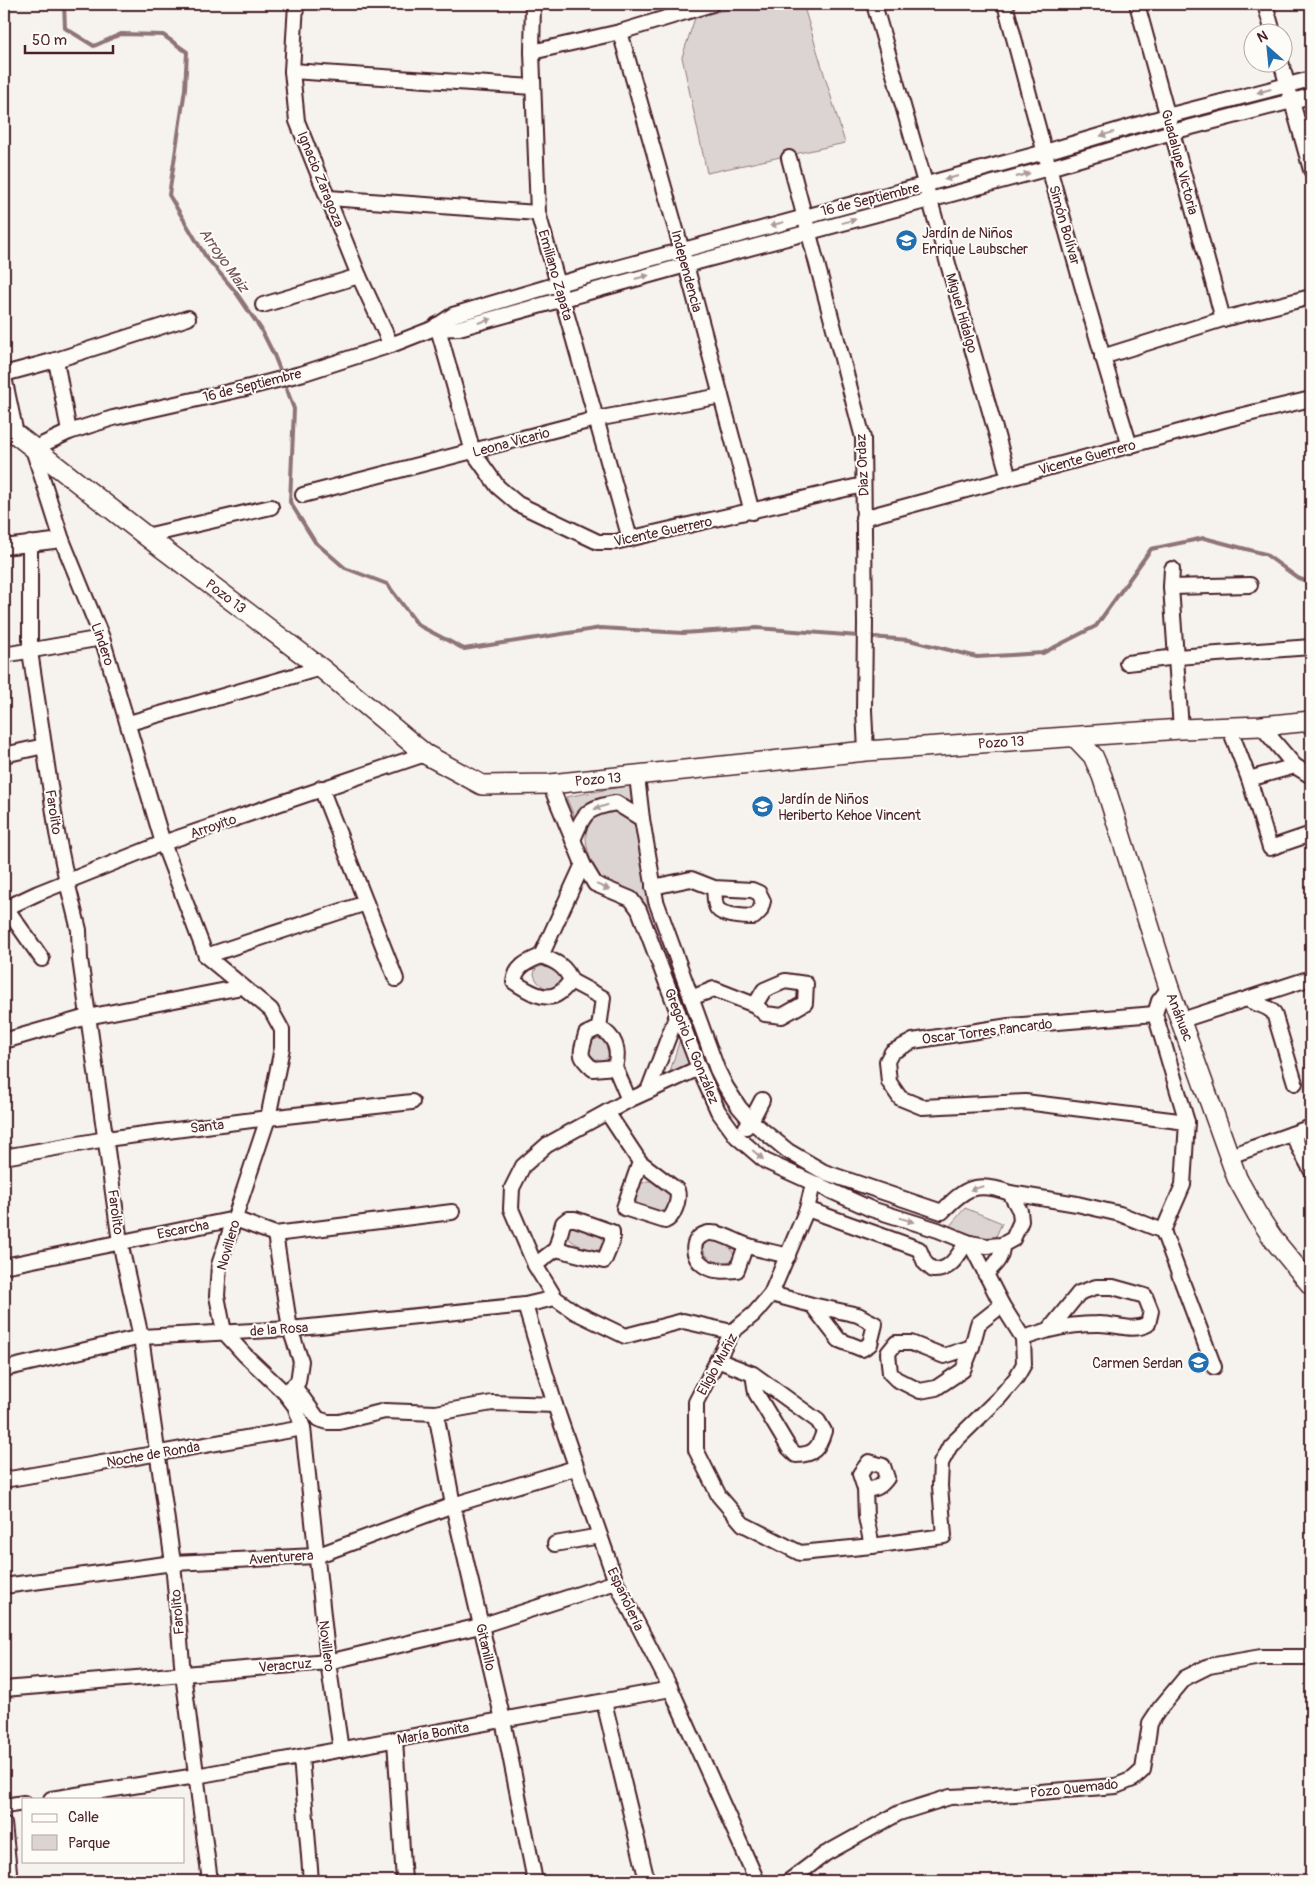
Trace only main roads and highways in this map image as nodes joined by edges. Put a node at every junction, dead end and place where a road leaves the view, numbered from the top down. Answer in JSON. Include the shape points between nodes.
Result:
{"nodes":[{"id":1,"x":10,"y":429,"type":"edge"},
{"id":2,"x":1311,"y":721,"type":"edge"},
{"id":3,"x":1075,"y":737,"type":"junction"},
{"id":4,"x":1311,"y":1285,"type":"edge"}],
"edges":[{"from":1,"to":3,"type":"main road","name":"Pozo 13","via":[[321,668],[425,754],[482,785],[550,784],[866,751]]},
{"from":2,"to":3,"type":"main road","name":"Pozo 13"},
{"from":3,"to":4,"type":"main road","name":"Anáhuac","via":[[1093,756],[1102,776],[1169,988],[1237,1178],[1274,1240]]}]}
